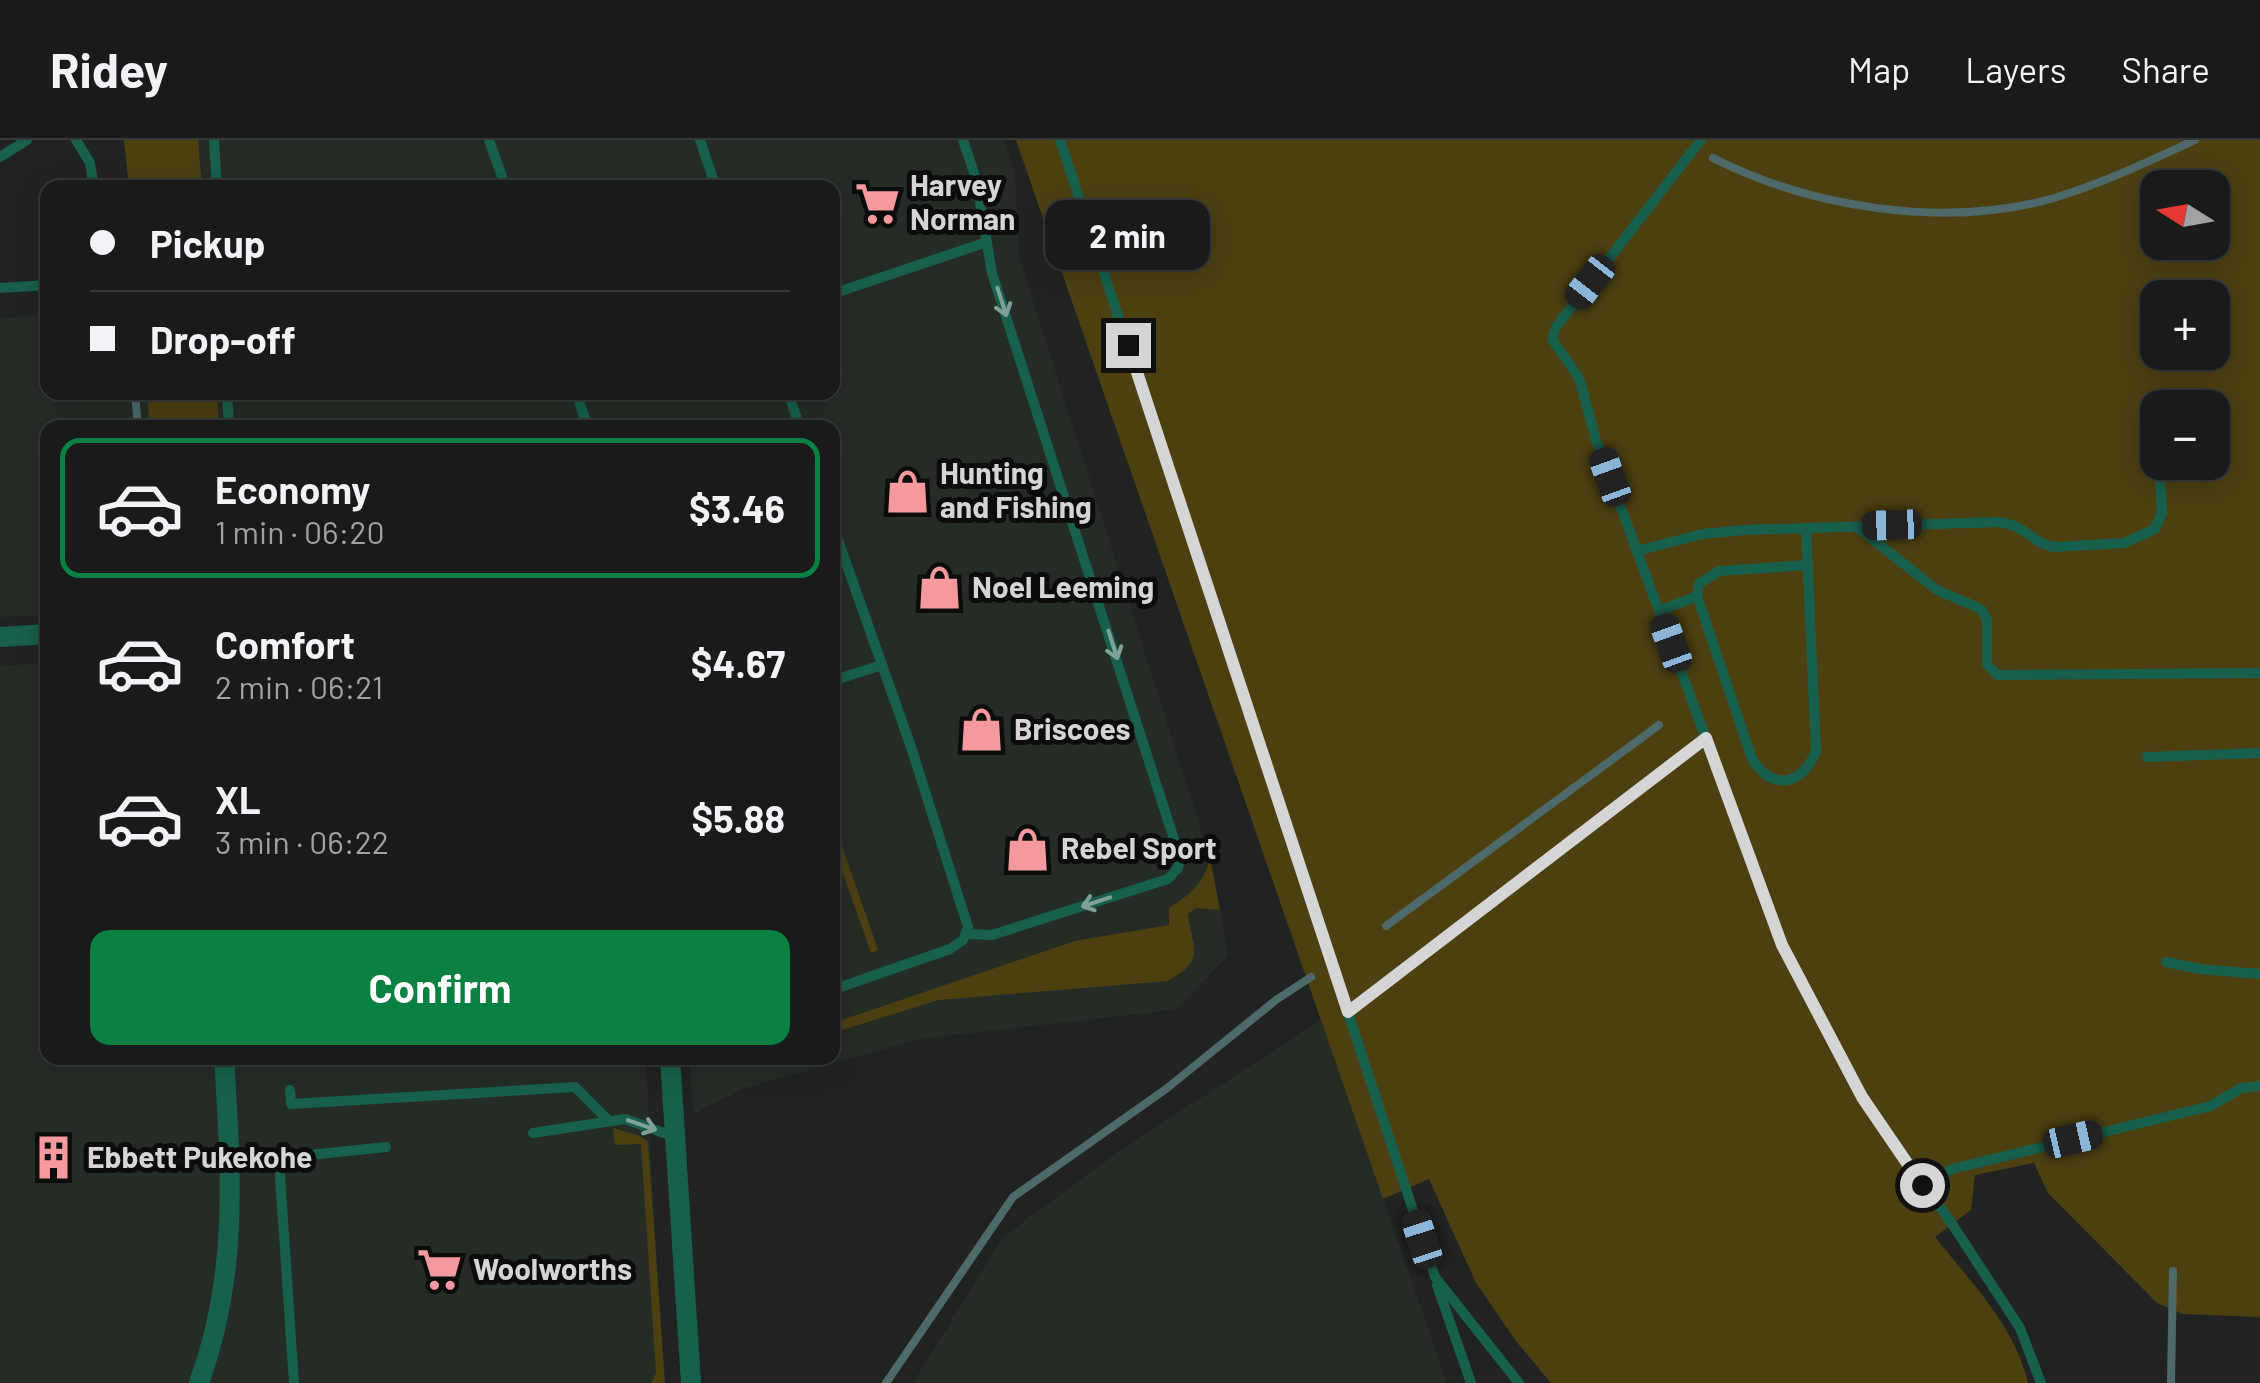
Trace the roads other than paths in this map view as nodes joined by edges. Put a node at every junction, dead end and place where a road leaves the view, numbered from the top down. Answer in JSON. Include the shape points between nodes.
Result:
{"nodes":[{"id":1,"x":27,"y":140,"type":"edge"},
{"id":2,"x":76,"y":140,"type":"edge"},
{"id":3,"x":214,"y":140,"type":"edge"},
{"id":4,"x":489,"y":140,"type":"edge"},
{"id":5,"x":700,"y":140,"type":"edge"},
{"id":6,"x":963,"y":140,"type":"edge"},
{"id":7,"x":1060,"y":140,"type":"edge"},
{"id":8,"x":1701,"y":140,"type":"edge"},
{"id":9,"x":0,"y":156,"type":"edge"},
{"id":10,"x":93,"y":180,"type":"edge"},
{"id":11,"x":216,"y":180,"type":"edge"},
{"id":12,"x":503,"y":180,"type":"edge"},
{"id":13,"x":713,"y":180,"type":"edge"},
{"id":14,"x":987,"y":242,"type":"junction"},
{"id":15,"x":40,"y":286,"type":"edge"},
{"id":16,"x":0,"y":288,"type":"edge"},
{"id":17,"x":840,"y":291,"type":"edge"},
{"id":18,"x":2160,"y":480,"type":"edge"},
{"id":19,"x":1857,"y":526,"type":"junction"},
{"id":20,"x":1806,"y":528,"type":"junction"},
{"id":21,"x":1637,"y":550,"type":"junction"},
{"id":22,"x":840,"y":553,"type":"edge"},
{"id":23,"x":1808,"y":565,"type":"junction"},
{"id":24,"x":1697,"y":596,"type":"junction"},
{"id":25,"x":1659,"y":611,"type":"junction"},
{"id":26,"x":40,"y":634,"type":"edge"},
{"id":27,"x":0,"y":637,"type":"edge"},
{"id":28,"x":882,"y":665,"type":"junction"},
{"id":29,"x":2260,"y":673,"type":"edge"},
{"id":30,"x":840,"y":679,"type":"edge"},
{"id":31,"x":1706,"y":738,"type":"junction"},
{"id":32,"x":2260,"y":753,"type":"edge"},
{"id":33,"x":2147,"y":757,"type":"dead end"},
{"id":34,"x":966,"y":934,"type":"junction"},
{"id":35,"x":2166,"y":962,"type":"dead end"},
{"id":36,"x":2260,"y":974,"type":"edge"},
{"id":37,"x":840,"y":987,"type":"edge"},
{"id":38,"x":1348,"y":1012,"type":"junction"},
{"id":39,"x":224,"y":1065,"type":"edge"},
{"id":40,"x":670,"y":1065,"type":"edge"},
{"id":41,"x":2260,"y":1086,"type":"edge"},
{"id":42,"x":290,"y":1090,"type":"dead end"},
{"id":43,"x":608,"y":1120,"type":"junction"},
{"id":44,"x":534,"y":1133,"type":"dead end"},
{"id":45,"x":674,"y":1136,"type":"junction"},
{"id":46,"x":386,"y":1147,"type":"dead end"},
{"id":47,"x":1922,"y":1185,"type":"junction"},
{"id":48,"x":1435,"y":1277,"type":"junction"},
{"id":49,"x":199,"y":1383,"type":"edge"},
{"id":50,"x":294,"y":1383,"type":"edge"},
{"id":51,"x":690,"y":1383,"type":"edge"},
{"id":52,"x":1471,"y":1383,"type":"edge"},
{"id":53,"x":1519,"y":1383,"type":"edge"},
{"id":54,"x":2041,"y":1383,"type":"edge"}],
"edges":[{"from":1,"to":9,"type":"lane"},
{"from":2,"to":10,"type":"lane"},
{"from":3,"to":11,"type":"lane"},
{"from":4,"to":12,"type":"lane"},
{"from":5,"to":13,"type":"lane"},
{"from":6,"to":14,"type":"lane"},
{"from":7,"to":38,"type":"lane"},
{"from":8,"to":21,"type":"lane","via":[[1552,339],[1583,388]]},
{"from":14,"to":17,"type":"lane"},
{"from":14,"to":34,"type":"lane","one_way":true,"via":[[1180,858],[1168,879],[992,935]]},
{"from":15,"to":16,"type":"lane"},
{"from":18,"to":19,"type":"lane","via":[[2162,512],[2155,529],[2124,543],[2054,548],[2018,524],[1999,522]]},
{"from":19,"to":20,"type":"lane"},
{"from":19,"to":29,"type":"lane","via":[[1937,590],[1980,609],[1987,620],[1987,664],[1997,675]]},
{"from":20,"to":21,"type":"lane","via":[[1702,534]]},
{"from":20,"to":23,"type":"lane"},
{"from":21,"to":25,"type":"lane"},
{"from":22,"to":28,"type":"lane"},
{"from":23,"to":24,"type":"lane","via":[[1719,571],[1699,584]]},
{"from":23,"to":24,"type":"lane","via":[[1816,751],[1792,780],[1767,777],[1752,758]]},
{"from":24,"to":25,"type":"lane"},
{"from":25,"to":31,"type":"lane"},
{"from":26,"to":27,"type":"street"},
{"from":28,"to":30,"type":"lane"},
{"from":28,"to":34,"type":"lane","via":[[961,896]]},
{"from":31,"to":38,"type":"lane"},
{"from":31,"to":47,"type":"lane","via":[[1782,945],[1862,1097]]},
{"from":32,"to":33,"type":"lane"},
{"from":34,"to":37,"type":"lane","via":[[950,949]]},
{"from":35,"to":36,"type":"lane"},
{"from":38,"to":48,"type":"lane"},
{"from":39,"to":49,"type":"street","via":[[229,1254]]},
{"from":40,"to":45,"type":"street"},
{"from":41,"to":47,"type":"lane","via":[[2241,1088],[2210,1106],[1952,1169]]},
{"from":42,"to":43,"type":"lane","via":[[291,1104],[576,1088]]},
{"from":43,"to":44,"type":"lane"},
{"from":43,"to":45,"type":"lane","one_way":true,"via":[[626,1119]]},
{"from":45,"to":51,"type":"street"},
{"from":46,"to":50,"type":"lane","via":[[279,1162]]},
{"from":47,"to":54,"type":"lane","via":[[2020,1328]]},
{"from":48,"to":52,"type":"lane"},
{"from":48,"to":53,"type":"lane"}]}
